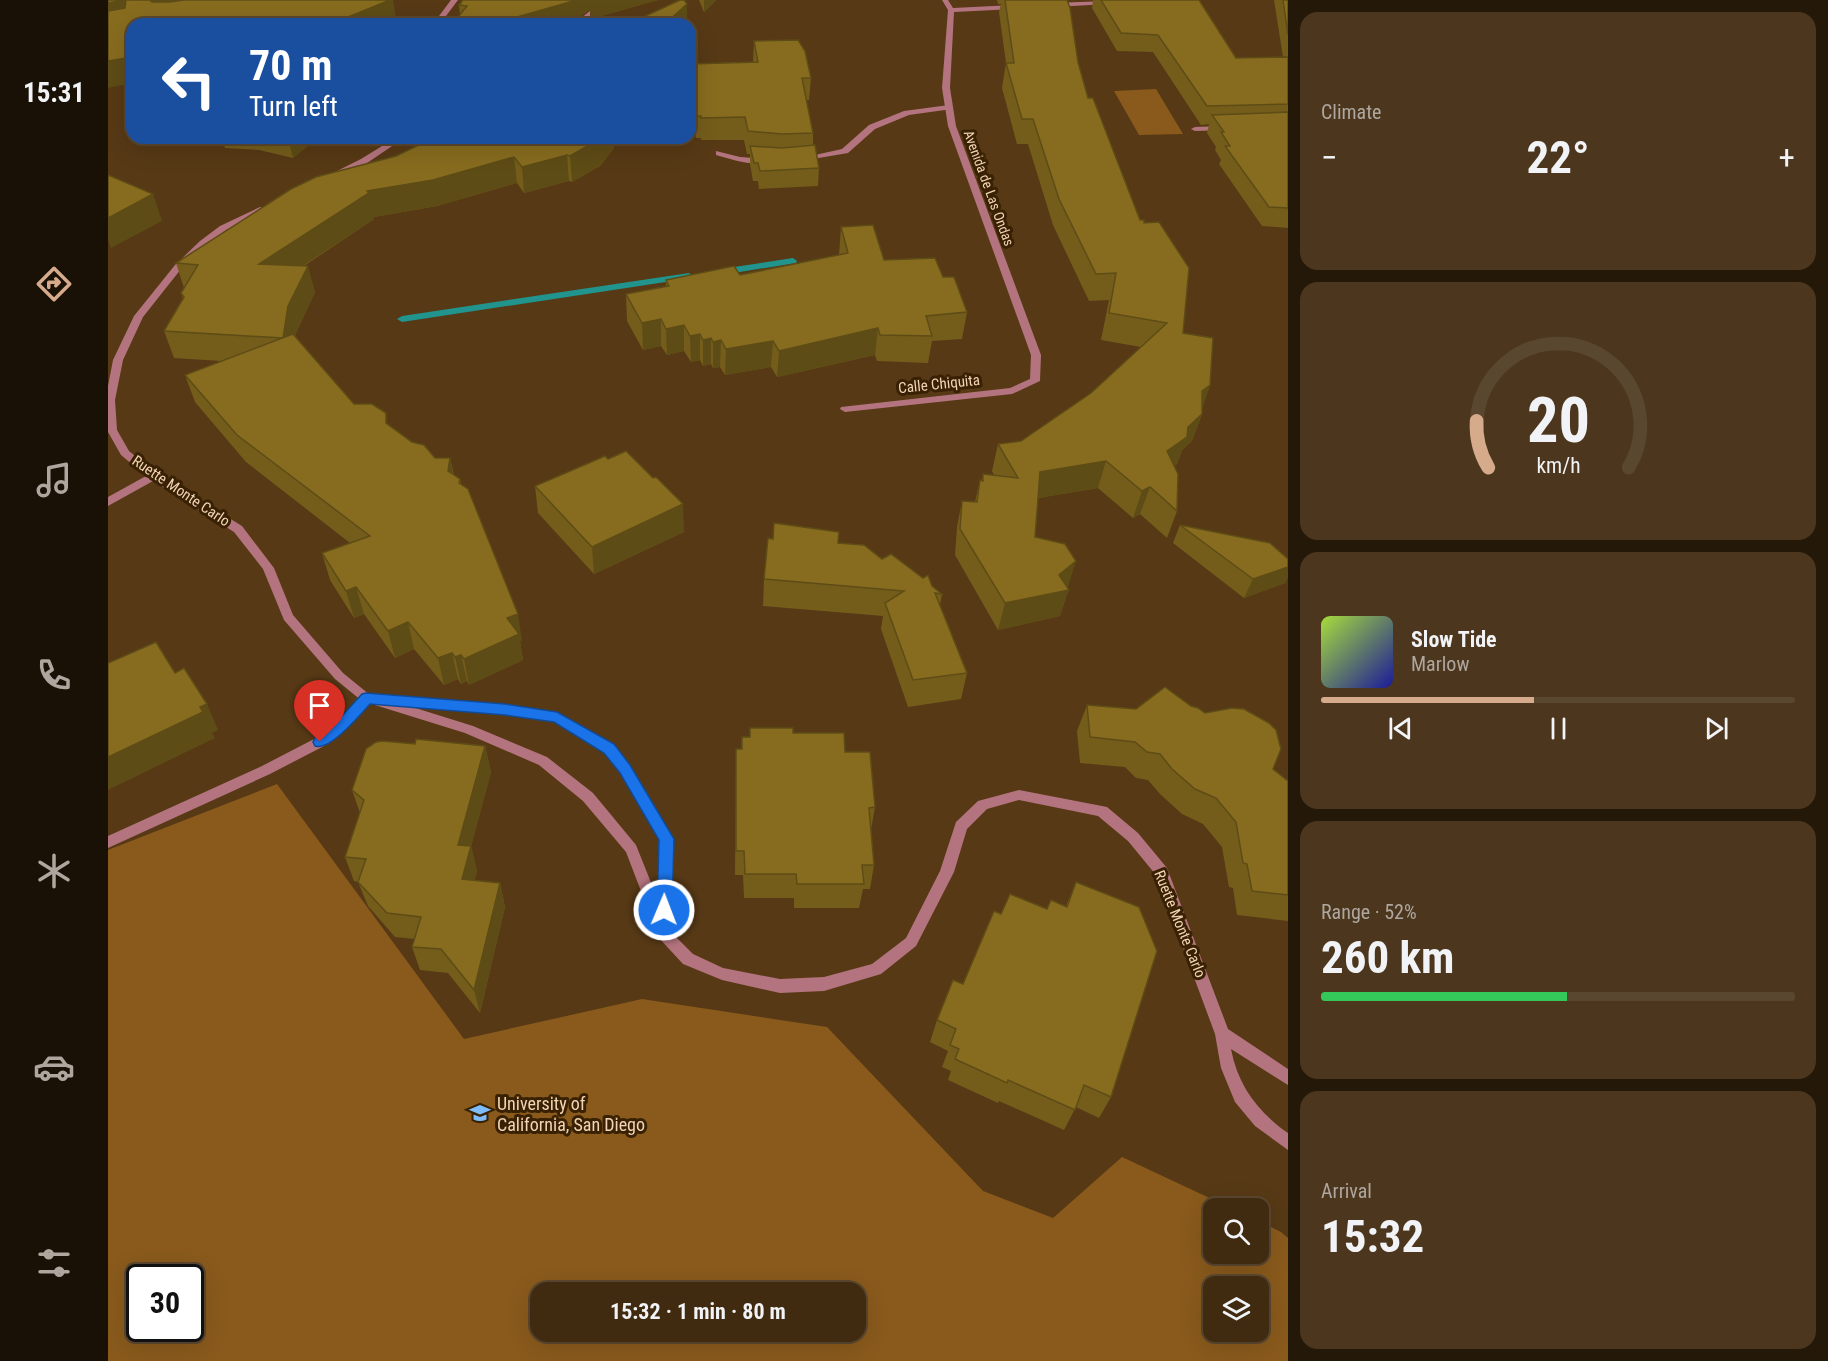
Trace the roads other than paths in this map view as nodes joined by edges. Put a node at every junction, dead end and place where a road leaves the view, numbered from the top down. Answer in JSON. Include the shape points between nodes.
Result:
{"nodes":[{"id":1,"x":455,"y":0,"type":"edge"},
{"id":2,"x":607,"y":0,"type":"edge"},
{"id":3,"x":945,"y":0,"type":"edge"},
{"id":4,"x":1118,"y":3,"type":"edge"},
{"id":5,"x":1022,"y":6,"type":"edge"},
{"id":6,"x":1046,"y":6,"type":"edge"},
{"id":7,"x":951,"y":10,"type":"junction"},
{"id":8,"x":441,"y":18,"type":"edge"},
{"id":9,"x":584,"y":18,"type":"edge"},
{"id":10,"x":949,"y":107,"type":"junction"},
{"id":11,"x":1230,"y":128,"type":"edge"},
{"id":12,"x":1195,"y":129,"type":"dead end"},
{"id":13,"x":391,"y":144,"type":"edge"},
{"id":14,"x":719,"y":153,"type":"dead end"},
{"id":15,"x":791,"y":160,"type":"edge"},
{"id":16,"x":779,"y":161,"type":"edge"},
{"id":17,"x":321,"y":181,"type":"edge"},
{"id":18,"x":278,"y":202,"type":"edge"},
{"id":19,"x":1035,"y":381,"type":"joint"},
{"id":20,"x":845,"y":409,"type":"dead end"},
{"id":21,"x":153,"y":476,"type":"junction"},
{"id":22,"x":108,"y":502,"type":"edge"},
{"id":23,"x":366,"y":698,"type":"junction"},
{"id":24,"x":108,"y":842,"type":"edge"},
{"id":25,"x":664,"y":934,"type":"junction"},
{"id":26,"x":1222,"y":1034,"type":"junction"},
{"id":27,"x":1288,"y":1078,"type":"edge"},
{"id":28,"x":1288,"y":1142,"type":"edge"}],
"edges":[{"from":1,"to":8,"type":"street"},
{"from":2,"to":9,"type":"street"},
{"from":3,"to":7,"type":"street"},
{"from":4,"to":6,"type":"street"},
{"from":5,"to":7,"type":"street"},
{"from":7,"to":10,"type":"street","name":"Avenida de Las Ondas","via":[[946,88]]},
{"from":10,"to":15,"type":"street","via":[[890,119],[873,127],[845,151]]},
{"from":10,"to":19,"type":"street","name":"Avenida de Las Ondas","via":[[952,126],[1036,354]]},
{"from":11,"to":12,"type":"street"},
{"from":13,"to":17,"type":"street"},
{"from":14,"to":16,"type":"street","via":[[739,159]]},
{"from":18,"to":21,"type":"street","name":"Ruette Monte Carlo","via":[[202,243],[139,316],[118,360],[110,400],[112,430],[125,453]]},
{"from":19,"to":20,"type":"street","name":"Calle Chiquita","via":[[1012,391]]},
{"from":21,"to":22,"type":"street"},
{"from":21,"to":23,"type":"street","name":"Ruette Monte Carlo","via":[[238,529],[268,568],[288,617],[339,676]]},
{"from":23,"to":24,"type":"street","via":[[320,742]]},
{"from":23,"to":25,"type":"street","name":"Ruette Monte Carlo","via":[[469,729],[543,761],[588,796],[631,849]]},
{"from":23,"to":25,"type":"street","via":[[557,717],[609,748],[666,839]]},
{"from":25,"to":26,"type":"street","name":"Ruette Monte Carlo","via":[[687,959],[722,974],[780,986],[824,984],[876,969],[911,942],[947,872],[960,826],[983,805],[1019,795],[1070,803],[1102,811],[1133,837],[1162,872]]},
{"from":26,"to":27,"type":"street"},
{"from":26,"to":28,"type":"street","name":"Ruette Monte Carlo","via":[[1225,1061],[1246,1107]]}]}
